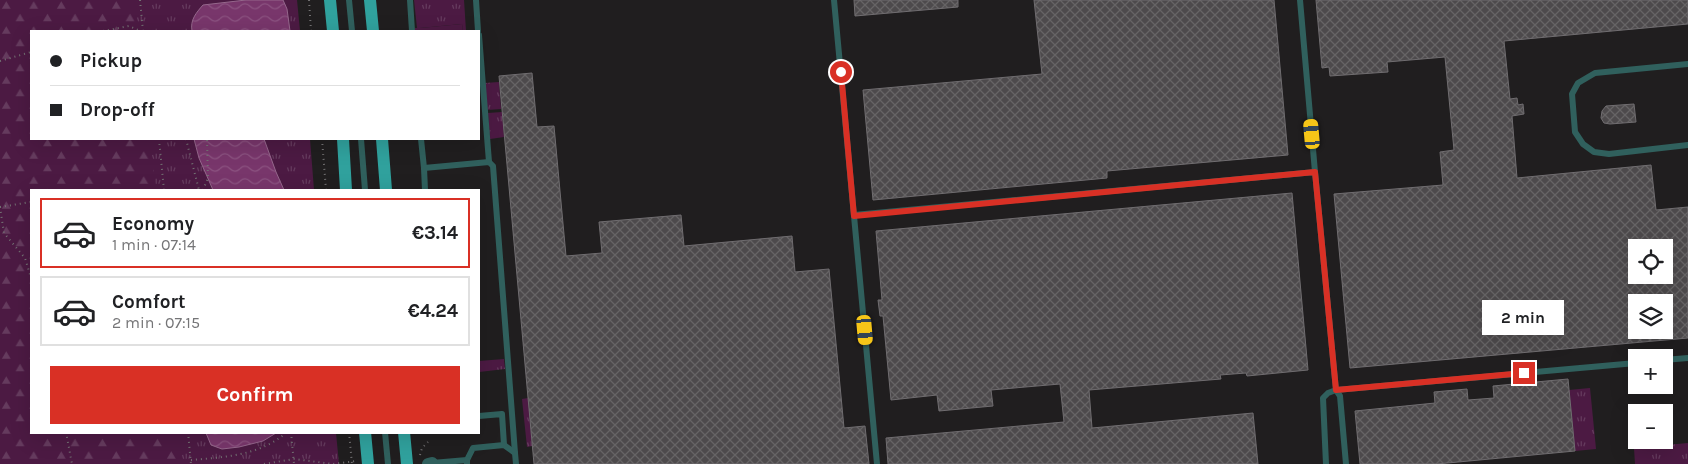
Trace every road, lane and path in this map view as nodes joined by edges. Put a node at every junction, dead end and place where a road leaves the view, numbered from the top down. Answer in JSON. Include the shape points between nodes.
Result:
{"nodes":[{"id":1,"x":140,"y":0,"type":"edge"},
{"id":2,"x":309,"y":0,"type":"edge"},
{"id":3,"x":330,"y":0,"type":"edge"},
{"id":4,"x":349,"y":0,"type":"edge"},
{"id":5,"x":370,"y":0,"type":"edge"},
{"id":6,"x":410,"y":0,"type":"edge"},
{"id":7,"x":476,"y":0,"type":"edge"},
{"id":8,"x":834,"y":0,"type":"edge"},
{"id":9,"x":1300,"y":0,"type":"edge"},
{"id":10,"x":107,"y":30,"type":"edge"},
{"id":11,"x":139,"y":30,"type":"edge"},
{"id":12,"x":141,"y":30,"type":"edge"},
{"id":13,"x":312,"y":30,"type":"edge"},
{"id":14,"x":333,"y":30,"type":"edge"},
{"id":15,"x":352,"y":30,"type":"edge"},
{"id":16,"x":373,"y":30,"type":"edge"},
{"id":17,"x":412,"y":30,"type":"edge"},
{"id":18,"x":478,"y":30,"type":"edge"},
{"id":19,"x":480,"y":49,"type":"edge"},
{"id":20,"x":30,"y":52,"type":"edge"},
{"id":21,"x":0,"y":60,"type":"edge"},
{"id":22,"x":1688,"y":64,"type":"edge"},
{"id":23,"x":159,"y":140,"type":"edge"},
{"id":24,"x":186,"y":140,"type":"edge"},
{"id":25,"x":207,"y":140,"type":"edge"},
{"id":26,"x":322,"y":140,"type":"edge"},
{"id":27,"x":343,"y":140,"type":"edge"},
{"id":28,"x":361,"y":140,"type":"edge"},
{"id":29,"x":382,"y":140,"type":"edge"},
{"id":30,"x":421,"y":140,"type":"edge"},
{"id":31,"x":1688,"y":145,"type":"edge"},
{"id":32,"x":488,"y":162,"type":"junction"},
{"id":33,"x":424,"y":168,"type":"junction"},
{"id":34,"x":1315,"y":172,"type":"junction"},
{"id":35,"x":164,"y":189,"type":"edge"},
{"id":36,"x":199,"y":189,"type":"edge"},
{"id":37,"x":203,"y":189,"type":"edge"},
{"id":38,"x":326,"y":189,"type":"edge"},
{"id":39,"x":346,"y":189,"type":"edge"},
{"id":40,"x":365,"y":189,"type":"edge"},
{"id":41,"x":386,"y":189,"type":"edge"},
{"id":42,"x":426,"y":189,"type":"edge"},
{"id":43,"x":30,"y":202,"type":"edge"},
{"id":44,"x":0,"y":207,"type":"edge"},
{"id":45,"x":854,"y":216,"type":"junction"},
{"id":46,"x":30,"y":274,"type":"edge"},
{"id":47,"x":1688,"y":358,"type":"edge"},
{"id":48,"x":1673,"y":359,"type":"edge"},
{"id":49,"x":1628,"y":364,"type":"edge"},
{"id":50,"x":1336,"y":390,"type":"junction"},
{"id":51,"x":480,"y":416,"type":"edge"},
{"id":52,"x":66,"y":434,"type":"edge"},
{"id":53,"x":188,"y":434,"type":"edge"},
{"id":54,"x":283,"y":434,"type":"edge"},
{"id":55,"x":291,"y":434,"type":"edge"},
{"id":56,"x":349,"y":434,"type":"edge"},
{"id":57,"x":365,"y":434,"type":"edge"},
{"id":58,"x":385,"y":434,"type":"edge"},
{"id":59,"x":404,"y":434,"type":"edge"},
{"id":60,"x":428,"y":442,"type":"dead end"},
{"id":61,"x":504,"y":445,"type":"junction"},
{"id":62,"x":515,"y":454,"type":"junction"},
{"id":63,"x":294,"y":459,"type":"junction"},
{"id":64,"x":191,"y":460,"type":"junction"},
{"id":65,"x":427,"y":461,"type":"edge"},
{"id":66,"x":467,"y":462,"type":"edge"},
{"id":67,"x":352,"y":463,"type":"edge"},
{"id":68,"x":72,"y":464,"type":"edge"},
{"id":69,"x":191,"y":464,"type":"edge"},
{"id":70,"x":264,"y":464,"type":"edge"},
{"id":71,"x":294,"y":464,"type":"edge"},
{"id":72,"x":368,"y":464,"type":"edge"},
{"id":73,"x":388,"y":464,"type":"edge"},
{"id":74,"x":407,"y":464,"type":"edge"},
{"id":75,"x":516,"y":464,"type":"edge"},
{"id":76,"x":877,"y":464,"type":"edge"},
{"id":77,"x":1326,"y":464,"type":"edge"},
{"id":78,"x":1346,"y":464,"type":"edge"}],
"edges":[{"from":1,"to":12,"type":"path"},
{"from":2,"to":13,"type":"path"},
{"from":3,"to":14,"type":"main road"},
{"from":4,"to":15,"type":"lane"},
{"from":5,"to":16,"type":"main road"},
{"from":6,"to":17,"type":"lane"},
{"from":7,"to":18,"type":"lane"},
{"from":8,"to":45,"type":"lane"},
{"from":9,"to":34,"type":"lane"},
{"from":10,"to":11,"type":"path","via":[[129,26]]},
{"from":19,"to":32,"type":"lane"},
{"from":20,"to":21,"type":"path"},
{"from":22,"to":31,"type":"lane","via":[[1595,73],[1578,83],[1572,94],[1575,132],[1582,144],[1594,152],[1609,154]]},
{"from":23,"to":35,"type":"path"},
{"from":24,"to":36,"type":"path"},
{"from":25,"to":37,"type":"path","via":[[208,178]]},
{"from":26,"to":38,"type":"path"},
{"from":27,"to":39,"type":"main road"},
{"from":28,"to":40,"type":"lane"},
{"from":29,"to":41,"type":"main road"},
{"from":30,"to":33,"type":"lane"},
{"from":32,"to":33,"type":"lane"},
{"from":32,"to":62,"type":"lane","via":[[493,166]]},
{"from":33,"to":42,"type":"lane"},
{"from":34,"to":45,"type":"lane"},
{"from":34,"to":50,"type":"lane"},
{"from":43,"to":44,"type":"path"},
{"from":44,"to":46,"type":"path","via":[[4,233],[26,258]]},
{"from":45,"to":76,"type":"lane"},
{"from":47,"to":48,"type":"lane"},
{"from":49,"to":50,"type":"lane"},
{"from":50,"to":77,"type":"lane","via":[[1323,398]]},
{"from":50,"to":78,"type":"lane","via":[[1340,396]]},
{"from":51,"to":61,"type":"lane","via":[[502,414]]},
{"from":52,"to":68,"type":"path"},
{"from":53,"to":64,"type":"path"},
{"from":54,"to":64,"type":"path","via":[[264,447],[242,455]]},
{"from":55,"to":63,"type":"path"},
{"from":56,"to":67,"type":"path"},
{"from":57,"to":72,"type":"main road"},
{"from":58,"to":73,"type":"lane"},
{"from":59,"to":74,"type":"main road"},
{"from":60,"to":65,"type":"path","via":[[422,448]]},
{"from":61,"to":62,"type":"lane"},
{"from":61,"to":66,"type":"lane","via":[[473,448]]},
{"from":62,"to":75,"type":"lane"},
{"from":63,"to":67,"type":"path"},
{"from":63,"to":70,"type":"path"},
{"from":63,"to":71,"type":"path"},
{"from":64,"to":69,"type":"path"},
{"from":65,"to":66,"type":"lane"}]}
